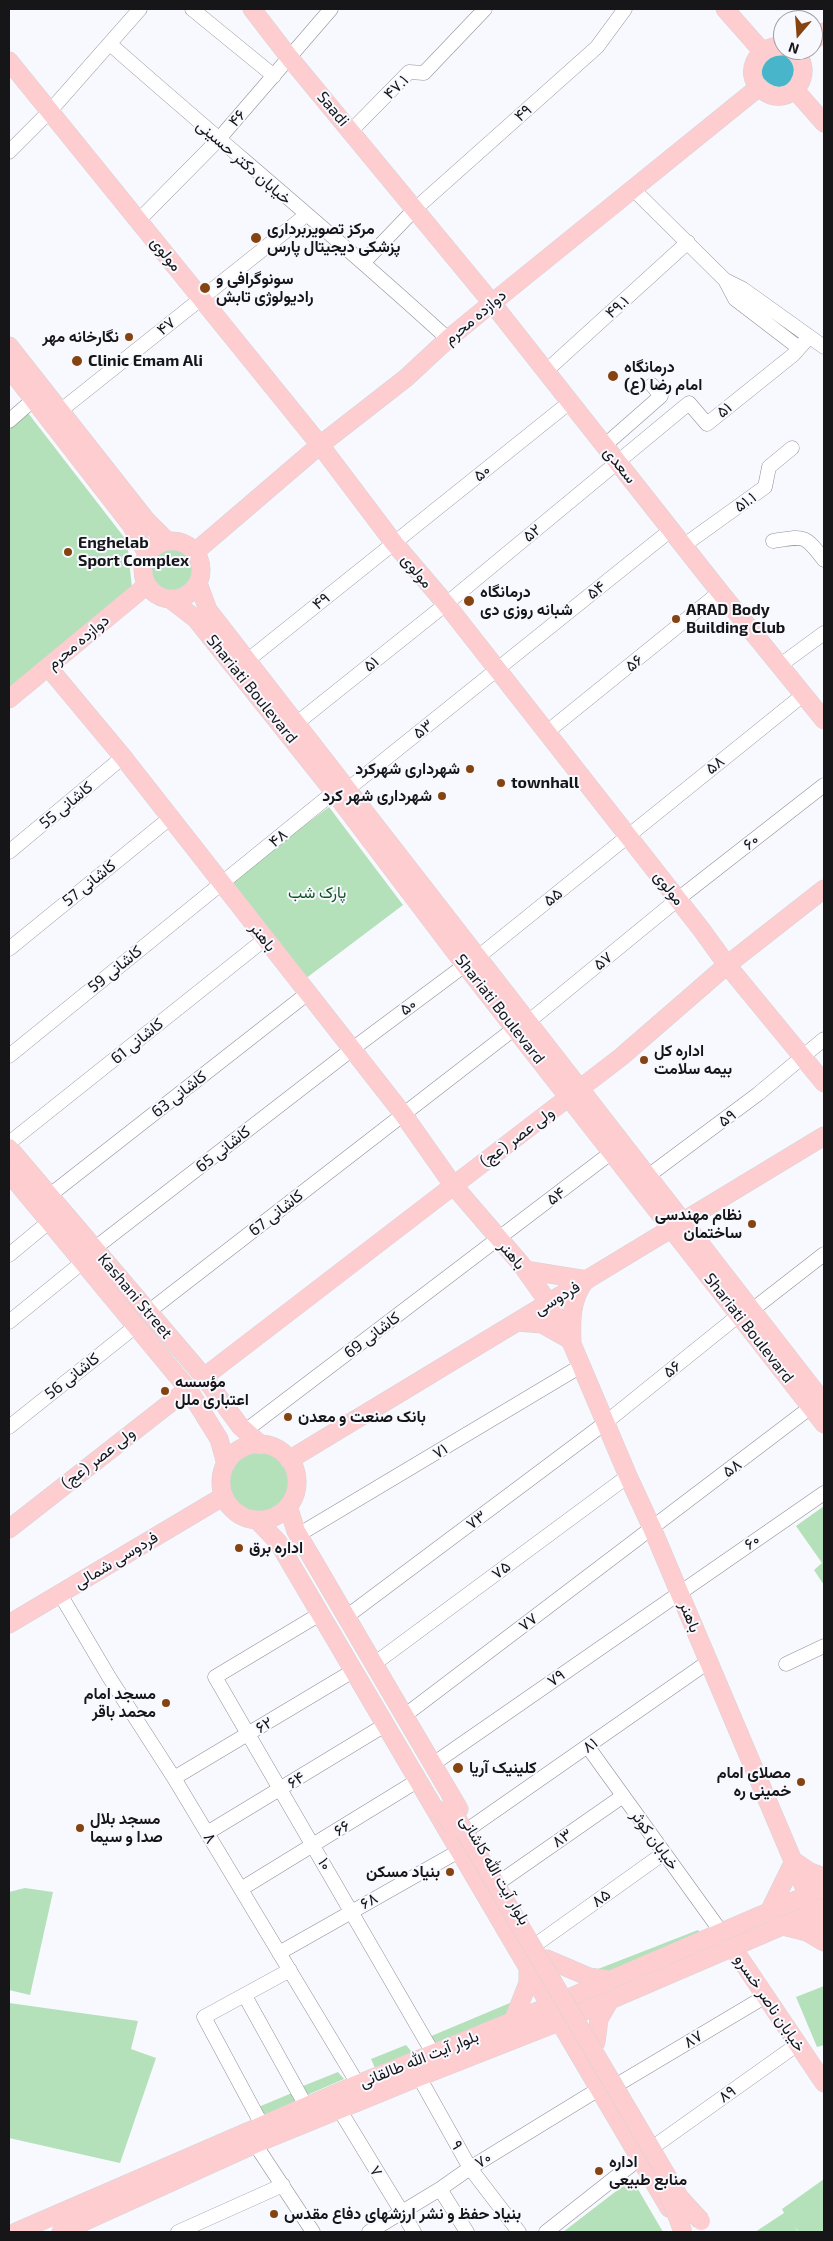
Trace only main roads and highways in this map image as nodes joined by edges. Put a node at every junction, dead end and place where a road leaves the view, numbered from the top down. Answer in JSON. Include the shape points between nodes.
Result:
{"nodes":[{"id":1,"x":252,"y":9,"type":"edge"},
{"id":2,"x":725,"y":9,"type":"edge"},
{"id":3,"x":738,"y":24,"type":"junction"},
{"id":4,"x":773,"y":35,"type":"edge"},
{"id":5,"x":773,"y":47,"type":"edge"},
{"id":6,"x":762,"y":51,"type":"junction"},
{"id":7,"x":9,"y":60,"type":"edge"},
{"id":8,"x":800,"y":60,"type":"edge"},
{"id":9,"x":759,"y":87,"type":"junction"},
{"id":10,"x":795,"y":90,"type":"junction"},
{"id":11,"x":824,"y":123,"type":"edge"},
{"id":12,"x":414,"y":210,"type":"joint"},
{"id":13,"x":492,"y":303,"type":"junction"},
{"id":14,"x":9,"y":346,"type":"edge"},
{"id":15,"x":9,"y":368,"type":"edge"},
{"id":16,"x":320,"y":445,"type":"junction"},
{"id":17,"x":167,"y":541,"type":"junction"},
{"id":18,"x":195,"y":552,"type":"junction"},
{"id":19,"x":147,"y":554,"type":"junction"},
{"id":20,"x":198,"y":583,"type":"junction"},
{"id":21,"x":147,"y":585,"type":"junction"},
{"id":22,"x":170,"y":599,"type":"junction"},
{"id":23,"x":48,"y":667,"type":"junction"},
{"id":24,"x":9,"y":699,"type":"edge"},
{"id":25,"x":824,"y":720,"type":"edge"},
{"id":26,"x":341,"y":791,"type":"junction"},
{"id":27,"x":824,"y":889,"type":"edge"},
{"id":28,"x":727,"y":965,"type":"junction"},
{"id":29,"x":824,"y":1083,"type":"edge"},
{"id":30,"x":574,"y":1093,"type":"junction"},
{"id":31,"x":824,"y":1136,"type":"edge"},
{"id":32,"x":9,"y":1148,"type":"edge"},
{"id":33,"x":12,"y":1183,"type":"edge"},
{"id":34,"x":453,"y":1185,"type":"junction"},
{"id":35,"x":656,"y":1209,"type":"junction"},
{"id":36,"x":677,"y":1225,"type":"junction"},
{"id":37,"x":649,"y":1242,"type":"junction"},
{"id":38,"x":691,"y":1254,"type":"junction"},
{"id":39,"x":89,"y":1255,"type":"junction"},
{"id":40,"x":525,"y":1270,"type":"junction"},
{"id":41,"x":587,"y":1280,"type":"junction"},
{"id":42,"x":548,"y":1302,"type":"junction"},
{"id":43,"x":746,"y":1313,"type":"junction"},
{"id":44,"x":517,"y":1322,"type":"junction"},
{"id":45,"x":572,"y":1345,"type":"junction"},
{"id":46,"x":204,"y":1377,"type":"junction"},
{"id":47,"x":188,"y":1389,"type":"junction"},
{"id":48,"x":819,"y":1399,"type":"edge"},
{"id":49,"x":824,"y":1424,"type":"edge"},
{"id":50,"x":242,"y":1428,"type":"junction"},
{"id":51,"x":219,"y":1439,"type":"junction"},
{"id":52,"x":261,"y":1445,"type":"junction"},
{"id":53,"x":289,"y":1460,"type":"junction"},
{"id":54,"x":226,"y":1464,"type":"junction"},
{"id":55,"x":224,"y":1496,"type":"junction"},
{"id":56,"x":288,"y":1506,"type":"junction"},
{"id":57,"x":257,"y":1520,"type":"junction"},
{"id":58,"x":9,"y":1529,"type":"edge"},
{"id":59,"x":297,"y":1533,"type":"junction"},
{"id":60,"x":278,"y":1542,"type":"junction"},
{"id":61,"x":9,"y":1624,"type":"edge"},
{"id":62,"x":452,"y":1796,"type":"junction"},
{"id":63,"x":434,"y":1808,"type":"junction"},
{"id":64,"x":794,"y":1861,"type":"junction"},
{"id":65,"x":824,"y":1877,"type":"edge"},
{"id":66,"x":824,"y":1888,"type":"edge"},
{"id":67,"x":808,"y":1895,"type":"junction"},
{"id":68,"x":820,"y":1910,"type":"edge"},
{"id":69,"x":769,"y":1912,"type":"junction"},
{"id":70,"x":783,"y":1926,"type":"junction"},
{"id":71,"x":824,"y":1934,"type":"edge"},
{"id":72,"x":824,"y":1942,"type":"edge"},
{"id":73,"x":733,"y":1948,"type":"junction"},
{"id":74,"x":547,"y":1959,"type":"junction"},
{"id":75,"x":528,"y":1969,"type":"junction"},
{"id":76,"x":610,"y":1980,"type":"junction"},
{"id":77,"x":570,"y":1997,"type":"junction"},
{"id":78,"x":610,"y":2000,"type":"junction"},
{"id":79,"x":550,"y":2006,"type":"junction"},
{"id":80,"x":579,"y":2013,"type":"junction"},
{"id":81,"x":513,"y":2021,"type":"junction"},
{"id":82,"x":559,"y":2022,"type":"junction"},
{"id":83,"x":526,"y":2034,"type":"junction"},
{"id":84,"x":498,"y":2036,"type":"junction"},
{"id":85,"x":596,"y":2042,"type":"junction"},
{"id":86,"x":577,"y":2052,"type":"junction"},
{"id":87,"x":824,"y":2083,"type":"edge"},
{"id":88,"x":704,"y":2227,"type":"edge"},
{"id":89,"x":16,"y":2232,"type":"edge"},
{"id":90,"x":61,"y":2232,"type":"edge"},
{"id":91,"x":683,"y":2232,"type":"edge"}],
"edges":[{"from":1,"to":12,"type":"main road","name":"Saadi"},
{"from":2,"to":3,"type":"main road"},
{"from":3,"to":4,"type":"main road","via":[[759,34]]},
{"from":3,"to":6,"type":"main road"},
{"from":5,"to":6,"type":"main road"},
{"from":6,"to":9,"type":"main road","via":[[753,72]]},
{"from":7,"to":16,"type":"main road","name":"مولوی"},
{"from":8,"to":10,"type":"main road","via":[[804,68]]},
{"from":9,"to":10,"type":"main road","via":[[781,96]]},
{"from":9,"to":13,"type":"main road","name":"دوازده محرم"},
{"from":10,"to":11,"type":"main road"},
{"from":12,"to":13,"type":"main road","name":"سعدی"},
{"from":13,"to":16,"type":"main road","name":"دوازده محرم","via":[[448,338],[406,378]]},
{"from":13,"to":25,"type":"main road","name":"سعدی"},
{"from":14,"to":17,"type":"main road","via":[[146,520]]},
{"from":15,"to":19,"type":"main road","via":[[131,525]]},
{"from":16,"to":18,"type":"main road","name":"دوازده محرم"},
{"from":16,"to":28,"type":"main road","name":"مولوی"},
{"from":17,"to":18,"type":"main road","via":[[182,543]]},
{"from":17,"to":19,"type":"main road"},
{"from":18,"to":20,"type":"main road","via":[[201,567]]},
{"from":19,"to":21,"type":"main road","via":[[143,568]]},
{"from":20,"to":22,"type":"main road","via":[[187,595]]},
{"from":20,"to":26,"type":"main road","name":"Shariati Boulevard","via":[[208,610],[297,723]]},
{"from":21,"to":22,"type":"main road","via":[[155,594]]},
{"from":21,"to":23,"type":"main road","name":"دوازده محرم"},
{"from":22,"to":26,"type":"main road","name":"Shariati Boulevard","via":[[196,619]]},
{"from":23,"to":24,"type":"main road","name":"دوازده محرم"},
{"from":23,"to":34,"type":"main road","name":"باهنر","via":[[123,756],[403,1114]]},
{"from":26,"to":30,"type":"main road","name":"Shariati Boulevard"},
{"from":27,"to":28,"type":"main road","name":"ولی عصر (عج)"},
{"from":28,"to":29,"type":"main road","name":"مولوی"},
{"from":28,"to":30,"type":"main road","name":"ولی عصر (عج)","via":[[621,1057]]},
{"from":30,"to":34,"type":"main road","name":"ولی عصر (عج)"},
{"from":30,"to":35,"type":"main road","name":"Shariati Boulevard","via":[[612,1152]]},
{"from":30,"to":36,"type":"main road","name":"Shariati Boulevard","via":[[648,1176]]},
{"from":31,"to":36,"type":"main road","name":"فردوسی"},
{"from":32,"to":39,"type":"main road","name":"Kashani Street","via":[[50,1195]]},
{"from":33,"to":39,"type":"main road","name":"Kashani Street"},
{"from":34,"to":40,"type":"main road","name":"باهنر"},
{"from":34,"to":46,"type":"main road","name":"ولی عصر (عج)"},
{"from":35,"to":36,"type":"main road","name":"Shariati Boulevard"},
{"from":35,"to":37,"type":"main road"},
{"from":36,"to":37,"type":"main road","name":"فردوسی"},
{"from":36,"to":38,"type":"main road","name":"Shariati Boulevard"},
{"from":36,"to":43,"type":"main road","name":"Shariati Boulevard"},
{"from":37,"to":38,"type":"main road","via":[[677,1247]]},
{"from":37,"to":41,"type":"main road","name":"فردوسی"},
{"from":38,"to":43,"type":"main road","name":"Shariati Boulevard"},
{"from":39,"to":46,"type":"main road","name":"Kashani Street","via":[[148,1312]]},
{"from":39,"to":47,"type":"main road","name":"Kashani Street","via":[[136,1326]]},
{"from":40,"to":41,"type":"main road"},
{"from":40,"to":42,"type":"main road","name":"باهنر"},
{"from":40,"to":44,"type":"main road","via":[[531,1284],[530,1296]]},
{"from":41,"to":42,"type":"main road","name":"فردوسی"},
{"from":41,"to":45,"type":"main road","via":[[577,1294],[573,1309]]},
{"from":42,"to":44,"type":"main road","name":"فردوسی"},
{"from":42,"to":45,"type":"main road","name":"باهنر"},
{"from":43,"to":48,"type":"main road","name":"Shariati Boulevard"},
{"from":44,"to":45,"type":"main road","via":[[542,1324],[561,1333]]},
{"from":44,"to":53,"type":"main road","name":"فردوسی"},
{"from":45,"to":64,"type":"main road","name":"باهنر"},
{"from":46,"to":50,"type":"main road","name":"Kashani Street"},
{"from":47,"to":51,"type":"main road","name":"Kashani Street"},
{"from":47,"to":58,"type":"main road","name":"ولی عصر (عج)"},
{"from":48,"to":49,"type":"main road","name":"Shariati Boulevard"},
{"from":50,"to":51,"type":"main road","via":[[236,1440],[229,1443]]},
{"from":50,"to":52,"type":"main road","name":"Kashani Street"},
{"from":51,"to":54,"type":"main road","name":"Kashani Street"},
{"from":52,"to":53,"type":"main road","via":[[274,1448]]},
{"from":52,"to":54,"type":"main road","via":[[240,1449]]},
{"from":53,"to":56,"type":"main road","via":[[296,1483]]},
{"from":54,"to":55,"type":"main road","via":[[221,1480]]},
{"from":55,"to":57,"type":"main road","via":[[236,1512]]},
{"from":55,"to":61,"type":"main road","name":"فردوسی شمالی"},
{"from":56,"to":57,"type":"main road","via":[[272,1517]]},
{"from":56,"to":59,"type":"main road","name":"بلوار آیت الله کاشانی"},
{"from":57,"to":60,"type":"main road","name":"بلوار آیت الله کاشانی"},
{"from":59,"to":60,"type":"main road","via":[[288,1527],[280,1530]]},
{"from":59,"to":62,"type":"main road","name":"بلوار آیت الله کاشانی"},
{"from":60,"to":63,"type":"main road","name":"بلوار آیت الله کاشانی"},
{"from":62,"to":74,"type":"main road","name":"بلوار آیت الله کاشانی"},
{"from":62,"to":88,"type":"main road","bridge":true,"via":[[452,1810],[497,1887],[680,2198]]},
{"from":63,"to":75,"type":"main road","name":"بلوار آیت الله کاشانی"},
{"from":63,"to":91,"type":"main road","bridge":true,"via":[[445,1814],[672,2202]]},
{"from":64,"to":65,"type":"main road"},
{"from":64,"to":67,"type":"main road","name":"باهنر"},
{"from":64,"to":69,"type":"main road"},
{"from":66,"to":67,"type":"main road","name":"بلوار آیت الله طالقانی"},
{"from":67,"to":68,"type":"main road","name":"باهنر"},
{"from":67,"to":69,"type":"main road","name":"بلوار آیت الله طالقانی"},
{"from":68,"to":70,"type":"main road","name":"بلوار آیت الله طالقانی"},
{"from":68,"to":71,"type":"main road","name":"باهنر"},
{"from":69,"to":76,"type":"main road","name":"بلوار آیت الله طالقانی"},
{"from":70,"to":72,"type":"main road","via":[[807,1932]]},
{"from":70,"to":73,"type":"main road","name":"بلوار آیت الله طالقانی"},
{"from":73,"to":78,"type":"main road","name":"بلوار آیت الله طالقانی"},
{"from":73,"to":87,"type":"main road","name":"خیابان ناصر خسرو"},
{"from":74,"to":76,"type":"main road","via":[[589,1978]]},
{"from":74,"to":77,"type":"main road","name":"بلوار آیت الله کاشانی"},
{"from":75,"to":79,"type":"main road","name":"بلوار آیت الله کاشانی"},
{"from":75,"to":81,"type":"main road","via":[[528,1983]]},
{"from":76,"to":77,"type":"main road","name":"بلوار آیت الله طالقانی"},
{"from":77,"to":79,"type":"main road","name":"بلوار آیت الله طالقانی"},
{"from":77,"to":80,"type":"main road","name":"بلوار آیت الله کاشانی"},
{"from":78,"to":80,"type":"main road","name":"بلوار آیت الله طالقانی"},
{"from":78,"to":85,"type":"main road","via":[[599,2019]]},
{"from":79,"to":81,"type":"main road","name":"بلوار آیت الله طالقانی"},
{"from":79,"to":82,"type":"main road","name":"بلوار آیت الله کاشانی"},
{"from":80,"to":82,"type":"main road","name":"بلوار آیت الله طالقانی"},
{"from":80,"to":85,"type":"main road","name":"بلوار آیت الله کاشانی"},
{"from":81,"to":84,"type":"main road","name":"بلوار آیت الله طالقانی"},
{"from":82,"to":83,"type":"main road","name":"بلوار آیت الله طالقانی"},
{"from":82,"to":86,"type":"main road","name":"بلوار آیت الله کاشانی"},
{"from":83,"to":84,"type":"main road","name":"بلوار آیت الله طالقانی"},
{"from":83,"to":86,"type":"main road","via":[[555,2037]]},
{"from":84,"to":89,"type":"main road","name":"بلوار آیت الله طالقانی","via":[[433,2053]]},
{"from":84,"to":90,"type":"main road","name":"بلوار آیت الله طالقانی","via":[[419,2077],[256,2144]]},
{"from":85,"to":88,"type":"main road","name":"بلوار آیت الله کاشانی"},
{"from":86,"to":91,"type":"main road","name":"بلوار آیت الله کاشانی"}]}
